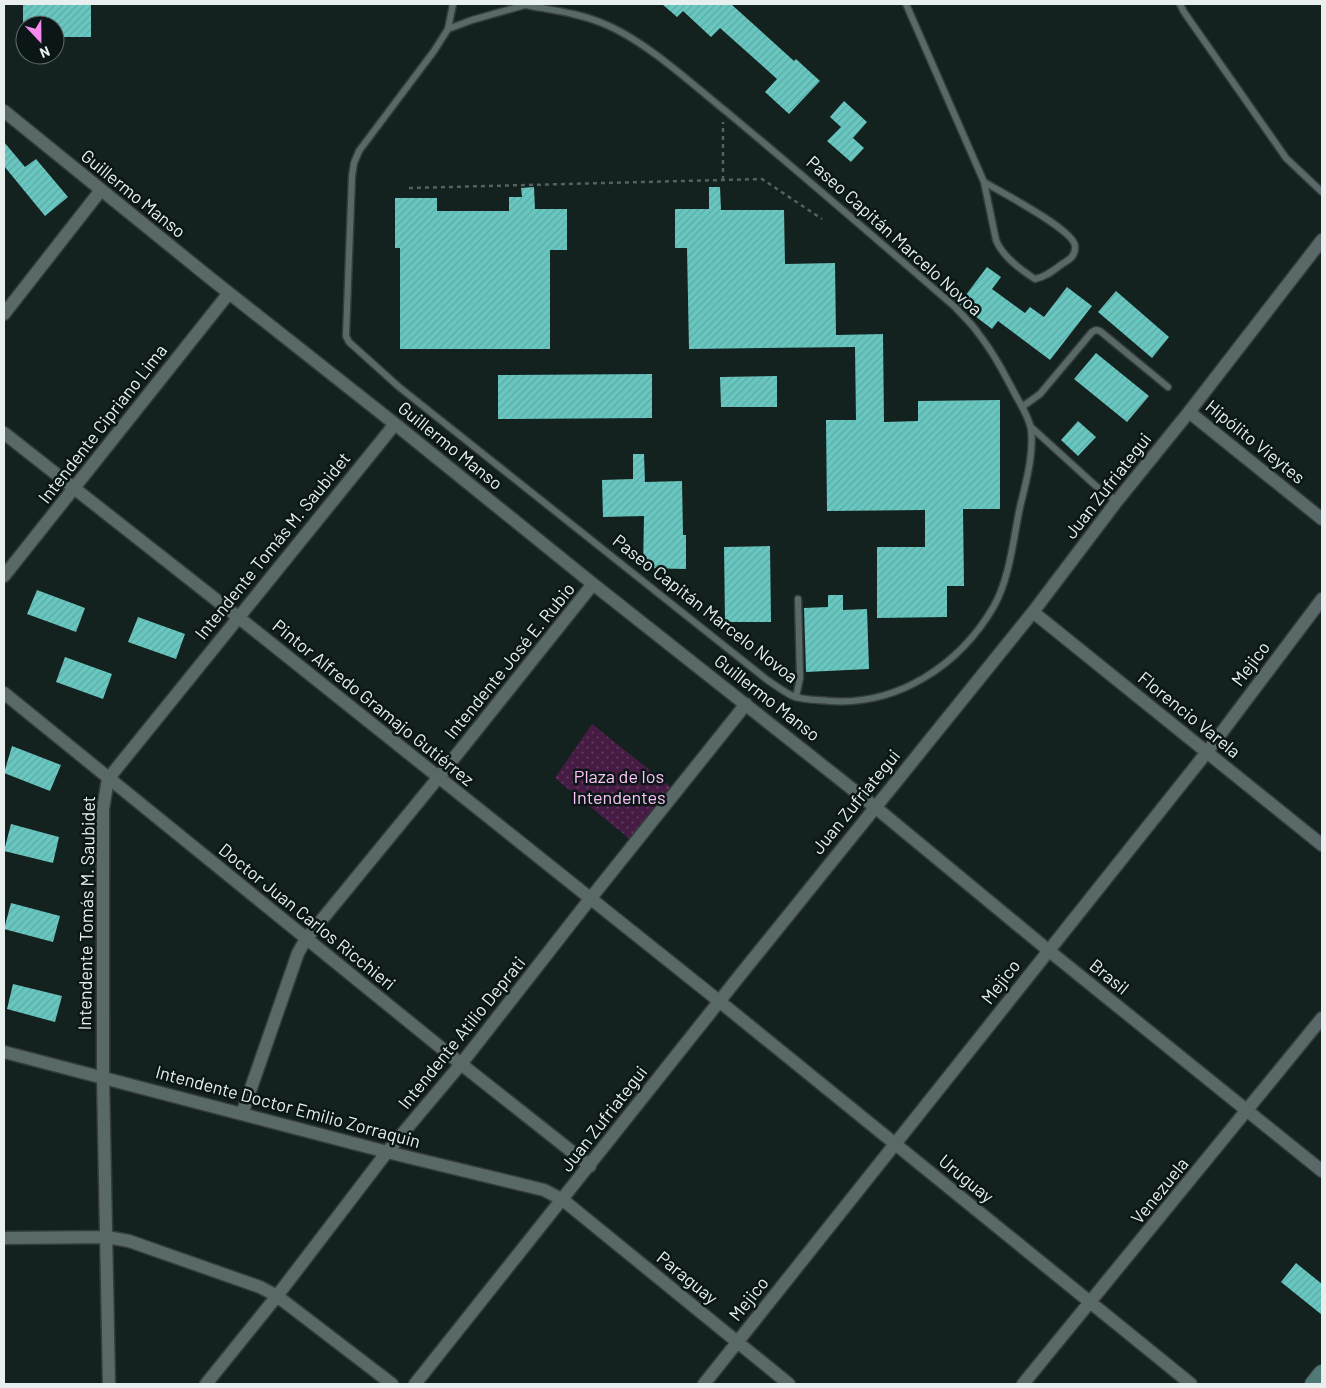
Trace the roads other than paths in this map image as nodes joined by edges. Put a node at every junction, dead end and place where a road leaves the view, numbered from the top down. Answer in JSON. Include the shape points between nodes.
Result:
{"nodes":[{"id":1,"x":453,"y":4,"type":"edge"},
{"id":2,"x":906,"y":4,"type":"edge"},
{"id":3,"x":1180,"y":4,"type":"edge"},
{"id":4,"x":524,"y":5,"type":"edge"},
{"id":5,"x":448,"y":29,"type":"junction"},
{"id":6,"x":4,"y":111,"type":"edge"},
{"id":7,"x":984,"y":182,"type":"junction"},
{"id":8,"x":101,"y":190,"type":"junction"},
{"id":9,"x":1322,"y":192,"type":"edge"},
{"id":10,"x":1322,"y":240,"type":"edge"},
{"id":11,"x":229,"y":293,"type":"junction"},
{"id":12,"x":4,"y":314,"type":"edge"},
{"id":13,"x":1168,"y":387,"type":"dead end"},
{"id":14,"x":1022,"y":407,"type":"junction"},
{"id":15,"x":1189,"y":412,"type":"junction"},
{"id":16,"x":395,"y":424,"type":"junction"},
{"id":17,"x":1031,"y":427,"type":"junction"},
{"id":18,"x":4,"y":433,"type":"edge"},
{"id":19,"x":74,"y":488,"type":"junction"},
{"id":20,"x":1117,"y":501,"type":"junction"},
{"id":21,"x":1322,"y":519,"type":"edge"},
{"id":22,"x":4,"y":576,"type":"edge"},
{"id":23,"x":593,"y":584,"type":"junction"},
{"id":24,"x":798,"y":599,"type":"dead end"},
{"id":25,"x":1322,"y":599,"type":"edge"},
{"id":26,"x":1033,"y":612,"type":"junction"},
{"id":27,"x":238,"y":617,"type":"junction"},
{"id":28,"x":4,"y":693,"type":"edge"},
{"id":29,"x":796,"y":697,"type":"junction"},
{"id":30,"x":746,"y":704,"type":"junction"},
{"id":31,"x":1207,"y":752,"type":"junction"},
{"id":32,"x":438,"y":778,"type":"junction"},
{"id":33,"x":108,"y":779,"type":"junction"},
{"id":34,"x":875,"y":807,"type":"junction"},
{"id":35,"x":1322,"y":845,"type":"edge"},
{"id":36,"x":590,"y":899,"type":"junction"},
{"id":37,"x":306,"y":939,"type":"junction"},
{"id":38,"x":1048,"y":950,"type":"junction"},
{"id":39,"x":719,"y":1001,"type":"junction"},
{"id":40,"x":1322,"y":1018,"type":"edge"},
{"id":41,"x":4,"y":1052,"type":"edge"},
{"id":42,"x":462,"y":1064,"type":"junction"},
{"id":43,"x":103,"y":1077,"type":"junction"},
{"id":44,"x":1248,"y":1111,"type":"junction"},
{"id":45,"x":242,"y":1114,"type":"junction"},
{"id":46,"x":895,"y":1145,"type":"junction"},
{"id":47,"x":387,"y":1152,"type":"junction"},
{"id":48,"x":590,"y":1166,"type":"junction"},
{"id":49,"x":1322,"y":1171,"type":"edge"},
{"id":50,"x":563,"y":1200,"type":"junction"},
{"id":51,"x":107,"y":1237,"type":"junction"},
{"id":52,"x":4,"y":1238,"type":"edge"},
{"id":53,"x":277,"y":1296,"type":"junction"},
{"id":54,"x":1090,"y":1303,"type":"junction"},
{"id":55,"x":738,"y":1342,"type":"junction"},
{"id":56,"x":1322,"y":1374,"type":"edge"},
{"id":57,"x":109,"y":1384,"type":"edge"},
{"id":58,"x":206,"y":1384,"type":"edge"},
{"id":59,"x":392,"y":1384,"type":"edge"},
{"id":60,"x":415,"y":1384,"type":"edge"},
{"id":61,"x":704,"y":1384,"type":"edge"},
{"id":62,"x":789,"y":1384,"type":"edge"},
{"id":63,"x":1023,"y":1384,"type":"edge"},
{"id":64,"x":1191,"y":1384,"type":"edge"},
{"id":65,"x":1314,"y":1384,"type":"edge"}],
"edges":[{"from":1,"to":5,"type":"lane"},
{"from":2,"to":7,"type":"lane"},
{"from":3,"to":9,"type":"lane","via":[[1286,158]]},
{"from":4,"to":5,"type":"lane","name":"Paseo Capitán Marcelo Novoa"},
{"from":4,"to":14,"type":"lane","name":"Paseo Capitán Marcelo Novoa","via":[[584,16],[603,23],[622,32],[670,66],[955,307],[978,332]]},
{"from":5,"to":29,"type":"lane","name":"Paseo Capitán Marcelo Novoa","via":[[370,133],[354,162],[346,327],[349,342],[399,387],[758,673]]},
{"from":6,"to":8,"type":"street","name":"Guillermo Manso"},
{"from":7,"to":7,"type":"lane","via":[[999,248],[1026,273],[1035,279],[1044,277],[1070,260],[1075,246],[1069,235]]},
{"from":8,"to":11,"type":"street","name":"Guillermo Manso"},
{"from":8,"to":12,"type":"street"},
{"from":10,"to":15,"type":"street","name":"Juan Zufriategui"},
{"from":11,"to":16,"type":"street","name":"Guillermo Manso"},
{"from":11,"to":19,"type":"street","name":"Intendente Cipriano Lima"},
{"from":13,"to":14,"type":"lane","via":[[1096,330],[1040,394]]},
{"from":14,"to":17,"type":"lane","name":"Paseo Capitán Marcelo Novoa"},
{"from":15,"to":20,"type":"street","name":"Juan Zufriategui"},
{"from":15,"to":21,"type":"street","name":"Hipólito Vieytes"},
{"from":16,"to":23,"type":"street","name":"Guillermo Manso"},
{"from":16,"to":27,"type":"street","name":"Intendente Tomás M. Saubidet"},
{"from":17,"to":20,"type":"lane"},
{"from":17,"to":29,"type":"lane","name":"Paseo Capitán Marcelo Novoa","via":[[1031,453],[1004,584],[981,627],[961,650],[912,686],[886,694],[856,701]]},
{"from":18,"to":19,"type":"street","name":"Pintor Alfredo Gramajo Gutiérrez"},
{"from":19,"to":22,"type":"street","name":"Intendente Cipriano Lima"},
{"from":19,"to":27,"type":"street","name":"Pintor Alfredo Gramajo Gutiérrez"},
{"from":20,"to":26,"type":"street","name":"Juan Zufriategui"},
{"from":23,"to":30,"type":"street","name":"Guillermo Manso"},
{"from":23,"to":32,"type":"street","name":"Intendente José E. Rubio"},
{"from":24,"to":29,"type":"lane","via":[[800,678]]},
{"from":25,"to":31,"type":"street","name":"Mejico"},
{"from":26,"to":31,"type":"street","name":"Florencio Varela"},
{"from":26,"to":34,"type":"street","name":"Juan Zufriategui"},
{"from":27,"to":32,"type":"street","name":"Pintor Alfredo Gramajo Gutiérrez"},
{"from":27,"to":33,"type":"street","name":"Intendente Tomás M. Saubidet"},
{"from":28,"to":33,"type":"street","name":"Doctor Juan Carlos Ricchieri"},
{"from":30,"to":34,"type":"street","name":"Guillermo Manso"},
{"from":30,"to":36,"type":"street","name":"Intendente Atilio Deprati"},
{"from":31,"to":35,"type":"street","name":"Florencio Varela"},
{"from":31,"to":38,"type":"street","name":"Mejico"},
{"from":32,"to":36,"type":"street","name":"Pintor Alfredo Gramajo Gutiérrez"},
{"from":32,"to":37,"type":"street","name":"Intendente José E. Rubio"},
{"from":33,"to":37,"type":"street","name":"Doctor Juan Carlos Ricchieri"},
{"from":33,"to":43,"type":"street","name":"Intendente Tomás M. Saubidet","via":[[103,809]]},
{"from":34,"to":38,"type":"street","name":"Brasil"},
{"from":34,"to":39,"type":"street","name":"Juan Zufriategui"},
{"from":36,"to":39,"type":"street","name":"Pintor Alfredo Gramajo Gutiérrez"},
{"from":36,"to":42,"type":"street","name":"Intendente Atilio Deprati"},
{"from":37,"to":42,"type":"street","name":"Doctor Juan Carlos Ricchieri"},
{"from":37,"to":45,"type":"street","name":"Intendente José E. Rubio","via":[[298,953]]},
{"from":38,"to":44,"type":"street","name":"Brasil"},
{"from":38,"to":46,"type":"street","name":"Mejico"},
{"from":39,"to":46,"type":"street","name":"Uruguay"},
{"from":39,"to":48,"type":"street","name":"Juan Zufriategui"},
{"from":40,"to":44,"type":"street","name":"Venezuela"},
{"from":41,"to":43,"type":"street","name":"Intendente Doctor Emilio Zorraquin"},
{"from":42,"to":47,"type":"street","name":"Intendente Atilio Deprati"},
{"from":42,"to":48,"type":"street","name":"Doctor Juan Carlos Ricchieri"},
{"from":43,"to":45,"type":"street","name":"Intendente Doctor Emilio Zorraquin"},
{"from":43,"to":51,"type":"street","name":"Intendente Tomás M. Saubidet"},
{"from":44,"to":49,"type":"street","name":"Brasil"},
{"from":44,"to":54,"type":"street","name":"Venezuela"},
{"from":45,"to":47,"type":"street","name":"Intendente Doctor Emilio Zorraquin"},
{"from":46,"to":54,"type":"street","name":"Uruguay"},
{"from":46,"to":55,"type":"street","name":"Mejico"},
{"from":47,"to":50,"type":"street","name":"Intendente Doctor Emilio Zorraquin","via":[[544,1190]]},
{"from":47,"to":53,"type":"street","name":"Intendente Atilio Deprati"},
{"from":48,"to":50,"type":"street","name":"Juan Zufriategui"},
{"from":50,"to":55,"type":"street","name":"Paraguay"},
{"from":50,"to":60,"type":"street","name":"Juan Zufriategui"},
{"from":51,"to":52,"type":"street"},
{"from":51,"to":53,"type":"street","via":[[129,1241]]},
{"from":51,"to":57,"type":"street","name":"Intendente Tomás M. Saubidet"},
{"from":53,"to":58,"type":"street","name":"Intendente Atilio Deprati"},
{"from":53,"to":59,"type":"street"},
{"from":54,"to":63,"type":"street","name":"Venezuela"},
{"from":54,"to":64,"type":"street","name":"Uruguay"},
{"from":55,"to":61,"type":"street","name":"Mejico"},
{"from":55,"to":62,"type":"street","name":"Paraguay"},
{"from":56,"to":65,"type":"main road"}]}
